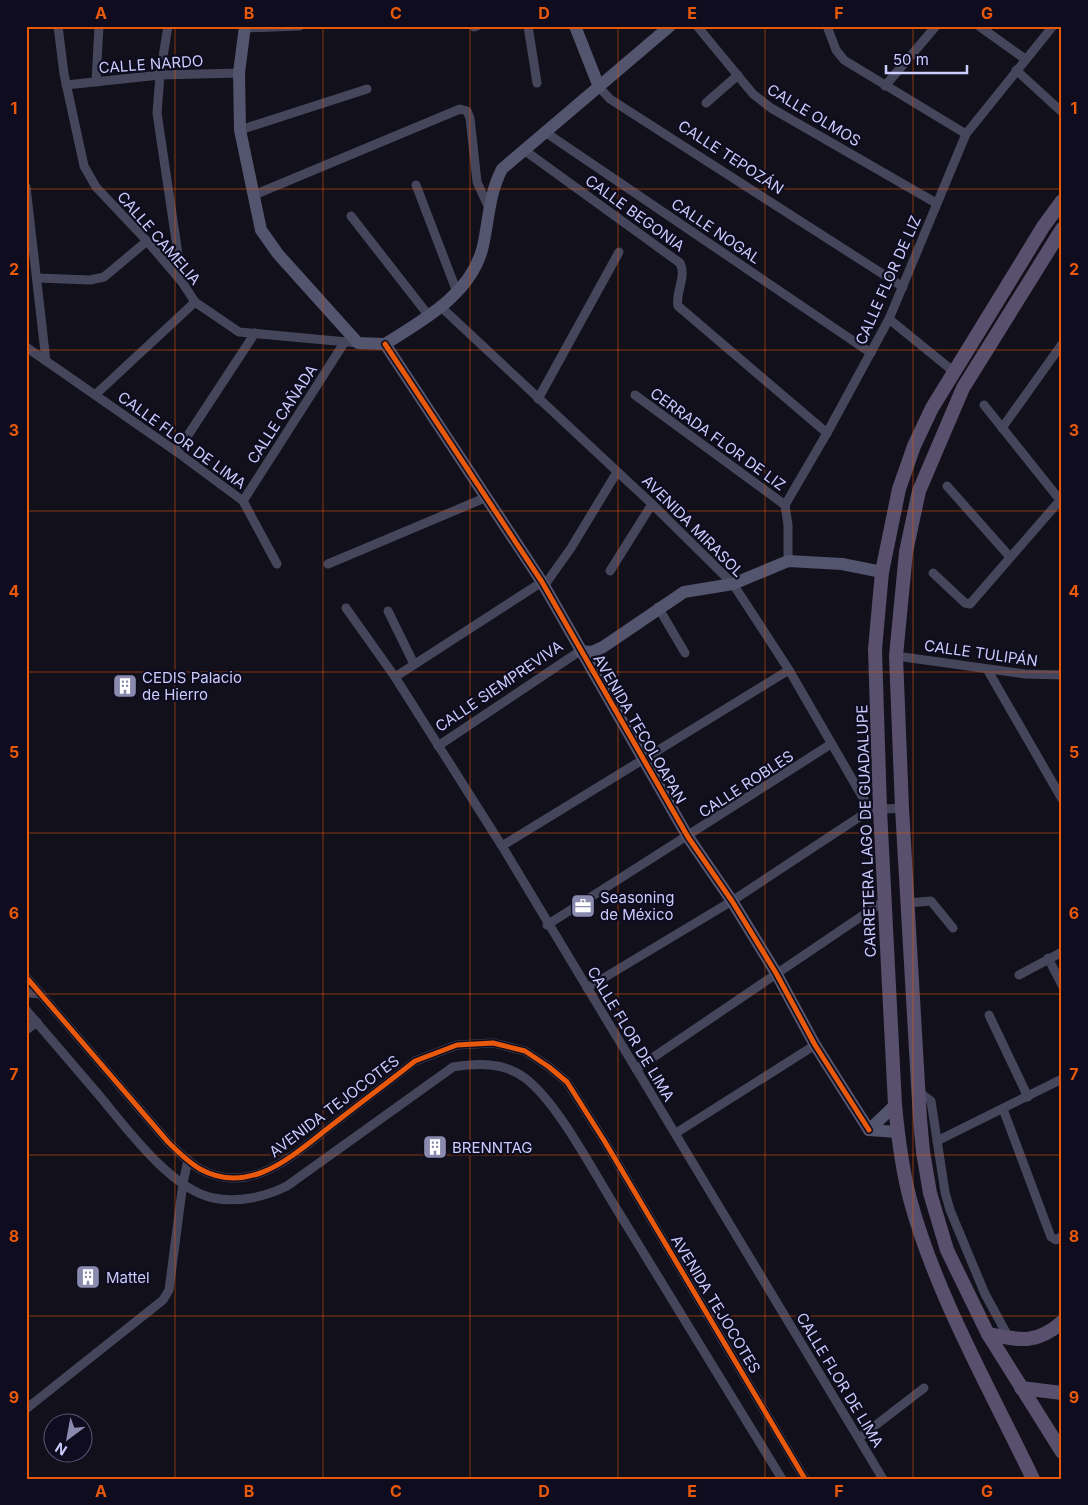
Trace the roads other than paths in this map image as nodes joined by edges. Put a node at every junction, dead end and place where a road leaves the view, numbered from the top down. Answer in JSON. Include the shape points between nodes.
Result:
{"nodes":[{"id":1,"x":58,"y":26,"type":"edge"},
{"id":2,"x":99,"y":26,"type":"edge"},
{"id":3,"x":168,"y":26,"type":"edge"},
{"id":4,"x":300,"y":26,"type":"edge"},
{"id":5,"x":528,"y":26,"type":"edge"},
{"id":6,"x":574,"y":26,"type":"edge"},
{"id":7,"x":697,"y":26,"type":"edge"},
{"id":8,"x":827,"y":26,"type":"edge"},
{"id":9,"x":936,"y":26,"type":"edge"},
{"id":10,"x":978,"y":26,"type":"edge"},
{"id":11,"x":1053,"y":26,"type":"edge"},
{"id":12,"x":245,"y":27,"type":"edge"},
{"id":13,"x":666,"y":28,"type":"edge"},
{"id":14,"x":1025,"y":59,"type":"junction"},
{"id":15,"x":1016,"y":70,"type":"junction"},
{"id":16,"x":239,"y":73,"type":"junction"},
{"id":17,"x":160,"y":75,"type":"junction"},
{"id":18,"x":738,"y":75,"type":"junction"},
{"id":19,"x":96,"y":82,"type":"junction"},
{"id":20,"x":537,"y":83,"type":"dead end"},
{"id":21,"x":66,"y":85,"type":"junction"},
{"id":22,"x":885,"y":86,"type":"junction"},
{"id":23,"x":599,"y":87,"type":"junction"},
{"id":24,"x":367,"y":89,"type":"dead end"},
{"id":25,"x":706,"y":103,"type":"dead end"},
{"id":26,"x":1062,"y":112,"type":"edge"},
{"id":27,"x":240,"y":130,"type":"junction"},
{"id":28,"x":545,"y":132,"type":"junction"},
{"id":29,"x":966,"y":134,"type":"junction"},
{"id":30,"x":524,"y":150,"type":"junction"},
{"id":31,"x":416,"y":184,"type":"dead end"},
{"id":32,"x":26,"y":187,"type":"edge"},
{"id":33,"x":254,"y":195,"type":"junction"},
{"id":34,"x":1062,"y":201,"type":"edge"},
{"id":35,"x":936,"y":203,"type":"junction"},
{"id":36,"x":488,"y":206,"type":"junction"},
{"id":37,"x":351,"y":216,"type":"dead end"},
{"id":38,"x":1062,"y":229,"type":"edge"},
{"id":39,"x":147,"y":241,"type":"junction"},
{"id":40,"x":619,"y":252,"type":"dead end"},
{"id":41,"x":38,"y":278,"type":"junction"},
{"id":42,"x":182,"y":282,"type":"junction"},
{"id":43,"x":903,"y":287,"type":"junction"},
{"id":44,"x":457,"y":292,"type":"junction"},
{"id":45,"x":195,"y":302,"type":"junction"},
{"id":46,"x":441,"y":307,"type":"junction"},
{"id":47,"x":429,"y":316,"type":"junction"},
{"id":48,"x":889,"y":319,"type":"junction"},
{"id":49,"x":255,"y":333,"type":"junction"},
{"id":50,"x":344,"y":343,"type":"junction"},
{"id":51,"x":358,"y":343,"type":"junction"},
{"id":52,"x":385,"y":344,"type":"junction"},
{"id":53,"x":1062,"y":344,"type":"edge"},
{"id":54,"x":26,"y":347,"type":"edge"},
{"id":55,"x":871,"y":352,"type":"junction"},
{"id":56,"x":46,"y":361,"type":"junction"},
{"id":57,"x":953,"y":371,"type":"junction"},
{"id":58,"x":95,"y":395,"type":"junction"},
{"id":59,"x":635,"y":395,"type":"dead end"},
{"id":60,"x":538,"y":399,"type":"junction"},
{"id":61,"x":984,"y":405,"type":"dead end"},
{"id":62,"x":1002,"y":428,"type":"junction"},
{"id":63,"x":827,"y":433,"type":"junction"},
{"id":64,"x":177,"y":452,"type":"junction"},
{"id":65,"x":617,"y":472,"type":"junction"},
{"id":66,"x":947,"y":486,"type":"dead end"},
{"id":67,"x":487,"y":497,"type":"junction"},
{"id":68,"x":1061,"y":499,"type":"edge"},
{"id":69,"x":242,"y":501,"type":"junction"},
{"id":70,"x":652,"y":504,"type":"junction"},
{"id":71,"x":785,"y":505,"type":"junction"},
{"id":72,"x":1010,"y":557,"type":"junction"},
{"id":73,"x":788,"y":561,"type":"junction"},
{"id":74,"x":277,"y":564,"type":"dead end"},
{"id":75,"x":328,"y":564,"type":"dead end"},
{"id":76,"x":610,"y":571,"type":"dead end"},
{"id":77,"x":882,"y":572,"type":"junction"},
{"id":78,"x":933,"y":573,"type":"dead end"},
{"id":79,"x":543,"y":584,"type":"junction"},
{"id":80,"x":732,"y":584,"type":"junction"},
{"id":81,"x":658,"y":607,"type":"junction"},
{"id":82,"x":346,"y":608,"type":"dead end"},
{"id":83,"x":388,"y":611,"type":"dead end"},
{"id":84,"x":580,"y":651,"type":"junction"},
{"id":85,"x":685,"y":653,"type":"dead end"},
{"id":86,"x":896,"y":656,"type":"junction"},
{"id":87,"x":414,"y":664,"type":"junction"},
{"id":88,"x":987,"y":669,"type":"junction"},
{"id":89,"x":789,"y":670,"type":"junction"},
{"id":90,"x":1062,"y":675,"type":"edge"},
{"id":91,"x":395,"y":677,"type":"junction"},
{"id":92,"x":831,"y":744,"type":"junction"},
{"id":93,"x":438,"y":746,"type":"junction"},
{"id":94,"x":644,"y":758,"type":"junction"},
{"id":95,"x":1062,"y":799,"type":"edge"},
{"id":96,"x":902,"y":808,"type":"junction"},
{"id":97,"x":875,"y":810,"type":"junction"},
{"id":98,"x":688,"y":837,"type":"junction"},
{"id":99,"x":502,"y":846,"type":"junction"},
{"id":100,"x":732,"y":901,"type":"junction"},
{"id":101,"x":884,"y":901,"type":"junction"},
{"id":102,"x":908,"y":903,"type":"junction"},
{"id":103,"x":548,"y":925,"type":"junction"},
{"id":104,"x":953,"y":928,"type":"dead end"},
{"id":105,"x":1062,"y":952,"type":"edge"},
{"id":106,"x":1051,"y":962,"type":"junction"},
{"id":107,"x":776,"y":973,"type":"junction"},
{"id":108,"x":1018,"y":975,"type":"dead end"},
{"id":109,"x":26,"y":977,"type":"edge"},
{"id":110,"x":1062,"y":985,"type":"edge"},
{"id":111,"x":587,"y":988,"type":"junction"},
{"id":112,"x":26,"y":993,"type":"edge"},
{"id":113,"x":41,"y":994,"type":"junction"},
{"id":114,"x":26,"y":1010,"type":"edge"},
{"id":115,"x":989,"y":1015,"type":"dead end"},
{"id":116,"x":37,"y":1022,"type":"junction"},
{"id":117,"x":26,"y":1030,"type":"edge"},
{"id":118,"x":815,"y":1045,"type":"junction"},
{"id":119,"x":636,"y":1069,"type":"junction"},
{"id":120,"x":1062,"y":1079,"type":"edge"},
{"id":121,"x":919,"y":1096,"type":"junction"},
{"id":122,"x":1028,"y":1096,"type":"junction"},
{"id":123,"x":895,"y":1105,"type":"junction"},
{"id":124,"x":1003,"y":1109,"type":"junction"},
{"id":125,"x":869,"y":1130,"type":"junction"},
{"id":126,"x":897,"y":1132,"type":"junction"},
{"id":127,"x":676,"y":1133,"type":"junction"},
{"id":128,"x":937,"y":1141,"type":"junction"},
{"id":129,"x":188,"y":1160,"type":"junction"},
{"id":130,"x":182,"y":1183,"type":"junction"},
{"id":131,"x":1062,"y":1236,"type":"edge"},
{"id":132,"x":1062,"y":1322,"type":"edge"},
{"id":133,"x":988,"y":1334,"type":"junction"},
{"id":134,"x":1009,"y":1338,"type":"junction"},
{"id":135,"x":924,"y":1388,"type":"dead end"},
{"id":136,"x":1021,"y":1388,"type":"junction"},
{"id":137,"x":1062,"y":1393,"type":"edge"},
{"id":138,"x":26,"y":1408,"type":"edge"},
{"id":139,"x":859,"y":1438,"type":"junction"},
{"id":140,"x":1062,"y":1452,"type":"edge"},
{"id":141,"x":782,"y":1479,"type":"edge"},
{"id":142,"x":805,"y":1479,"type":"edge"},
{"id":143,"x":883,"y":1479,"type":"edge"},
{"id":144,"x":1033,"y":1479,"type":"edge"}],
"edges":[{"from":1,"to":21,"type":"street","name":"CALLE CAMELIA"},
{"from":2,"to":19,"type":"street"},
{"from":3,"to":17,"type":"street"},
{"from":4,"to":12,"type":"street"},
{"from":5,"to":20,"type":"street"},
{"from":6,"to":23,"type":"street","name":"CALLE TEPOZÁN"},
{"from":7,"to":18,"type":"street","name":"CALLE OLMOS"},
{"from":8,"to":22,"type":"street","via":[[836,50],[844,60]]},
{"from":9,"to":22,"type":"street"},
{"from":10,"to":14,"type":"street"},
{"from":11,"to":14,"type":"street","name":"CALLE FLOR DE LIZ"},
{"from":12,"to":16,"type":"street"},
{"from":13,"to":23,"type":"street"},
{"from":14,"to":15,"type":"street","name":"CALLE FLOR DE LIZ"},
{"from":15,"to":26,"type":"street"},
{"from":15,"to":29,"type":"street","name":"CALLE FLOR DE LIZ"},
{"from":16,"to":17,"type":"street","name":"CALLE NARDO"},
{"from":16,"to":27,"type":"street"},
{"from":17,"to":19,"type":"street","name":"CALLE NARDO"},
{"from":17,"to":42,"type":"street","via":[[157,112]]},
{"from":18,"to":25,"type":"street"},
{"from":18,"to":35,"type":"street","name":"CALLE OLMOS","via":[[753,94],[771,108]]},
{"from":19,"to":21,"type":"street","name":"CALLE NARDO"},
{"from":21,"to":39,"type":"street","name":"CALLE CAMELIA","via":[[84,166],[96,187]]},
{"from":22,"to":29,"type":"street"},
{"from":23,"to":28,"type":"street"},
{"from":23,"to":43,"type":"street","name":"CALLE TEPOZÁN","via":[[610,100]]},
{"from":24,"to":27,"type":"street"},
{"from":27,"to":33,"type":"street"},
{"from":28,"to":30,"type":"street"},
{"from":28,"to":55,"type":"street","name":"CALLE NOGAL"},
{"from":29,"to":35,"type":"street","name":"CALLE FLOR DE LIZ"},
{"from":30,"to":36,"type":"street","via":[[502,169]]},
{"from":30,"to":63,"type":"street","name":"CALLE BEGONIA","via":[[680,263],[683,272],[678,306]]},
{"from":31,"to":44,"type":"street"},
{"from":32,"to":41,"type":"street"},
{"from":33,"to":36,"type":"street","via":[[460,109],[467,111],[470,118],[477,182]]},
{"from":33,"to":51,"type":"street","via":[[261,230],[278,254]]},
{"from":34,"to":57,"type":"main road","name":"CARRETERA LAGO DE GUADALUPE"},
{"from":35,"to":43,"type":"street","name":"CALLE FLOR DE LIZ"},
{"from":36,"to":44,"type":"street","via":[[476,266]]},
{"from":37,"to":47,"type":"street"},
{"from":38,"to":86,"type":"main road","via":[[963,388],[919,491],[906,552]]},
{"from":39,"to":41,"type":"street","via":[[104,277],[90,280]]},
{"from":39,"to":42,"type":"street","name":"CALLE CAMELIA"},
{"from":40,"to":60,"type":"street"},
{"from":41,"to":56,"type":"street"},
{"from":42,"to":45,"type":"street","name":"CALLE CAMELIA"},
{"from":43,"to":48,"type":"street","name":"CALLE FLOR DE LIZ"},
{"from":44,"to":46,"type":"street"},
{"from":45,"to":49,"type":"street","name":"CALLE CAMELIA","via":[[232,330]]},
{"from":45,"to":58,"type":"street"},
{"from":46,"to":47,"type":"street"},
{"from":46,"to":60,"type":"street","name":"AVENIDA MIRASOL"},
{"from":47,"to":52,"type":"street"},
{"from":48,"to":55,"type":"street","name":"CALLE FLOR DE LIZ"},
{"from":48,"to":57,"type":"street"},
{"from":49,"to":50,"type":"street","name":"CALLE CAMELIA"},
{"from":49,"to":64,"type":"street"},
{"from":50,"to":51,"type":"street","name":"CALLE CAMELIA"},
{"from":50,"to":69,"type":"street","name":"CALLE CAÑADA"},
{"from":51,"to":52,"type":"street"},
{"from":52,"to":67,"type":"street","name":"AVENIDA TECOLOAPAN"},
{"from":53,"to":62,"type":"street"},
{"from":54,"to":56,"type":"street","name":"CALLE FLOR DE LIMA"},
{"from":55,"to":63,"type":"street","name":"CALLE FLOR DE LIZ"},
{"from":56,"to":58,"type":"street","name":"CALLE FLOR DE LIMA"},
{"from":57,"to":77,"type":"main road","name":"CARRETERA LAGO DE GUADALUPE","via":[[914,446],[899,489]]},
{"from":58,"to":64,"type":"street","name":"CALLE FLOR DE LIMA"},
{"from":59,"to":71,"type":"street","name":"CERRADA FLOR DE LIZ"},
{"from":60,"to":65,"type":"street","name":"AVENIDA MIRASOL"},
{"from":61,"to":62,"type":"street"},
{"from":62,"to":68,"type":"street"},
{"from":63,"to":71,"type":"street","name":"CALLE FLOR DE LIZ"},
{"from":64,"to":69,"type":"street","name":"CALLE FLOR DE LIMA"},
{"from":65,"to":70,"type":"street","name":"AVENIDA MIRASOL"},
{"from":65,"to":79,"type":"street","via":[[571,548]]},
{"from":66,"to":72,"type":"street"},
{"from":67,"to":75,"type":"street"},
{"from":67,"to":79,"type":"street","name":"AVENIDA TECOLOAPAN"},
{"from":68,"to":72,"type":"street"},
{"from":69,"to":74,"type":"street","name":"CALLE FLOR DE LIMA"},
{"from":70,"to":76,"type":"street"},
{"from":70,"to":80,"type":"street","name":"AVENIDA MIRASOL"},
{"from":71,"to":73,"type":"street"},
{"from":72,"to":78,"type":"street","via":[[970,604]]},
{"from":73,"to":77,"type":"street","name":"CALLE SIEMPREVIVA","via":[[842,564]]},
{"from":73,"to":80,"type":"street","name":"CALLE SIEMPREVIVA"},
{"from":77,"to":97,"type":"main road","name":"CARRETERA LAGO DE GUADALUPE","via":[[875,649]]},
{"from":79,"to":84,"type":"street","name":"AVENIDA TECOLOAPAN"},
{"from":79,"to":87,"type":"street"},
{"from":80,"to":81,"type":"street","name":"CALLE SIEMPREVIVA","via":[[684,592]]},
{"from":80,"to":89,"type":"street","name":"AVENIDA MIRASOL"},
{"from":81,"to":84,"type":"street","name":"CALLE SIEMPREVIVA","via":[[603,647],[592,652]]},
{"from":81,"to":85,"type":"street"},
{"from":82,"to":91,"type":"street","name":"CALLE FLOR DE LIMA"},
{"from":83,"to":87,"type":"street"},
{"from":84,"to":93,"type":"street","name":"CALLE SIEMPREVIVA"},
{"from":84,"to":94,"type":"street","name":"AVENIDA TECOLOAPAN"},
{"from":86,"to":88,"type":"street","name":"CALLE TULIPÁN"},
{"from":86,"to":96,"type":"main road"},
{"from":87,"to":91,"type":"street"},
{"from":88,"to":90,"type":"street","name":"CALLE TULIPÁN"},
{"from":88,"to":95,"type":"street"},
{"from":89,"to":92,"type":"street","name":"AVENIDA MIRASOL"},
{"from":89,"to":94,"type":"street"},
{"from":91,"to":93,"type":"street","name":"CALLE FLOR DE LIMA"},
{"from":92,"to":97,"type":"street","name":"AVENIDA MIRASOL"},
{"from":92,"to":98,"type":"street","name":"CALLE ROBLES"},
{"from":93,"to":99,"type":"street","name":"CALLE FLOR DE LIMA"},
{"from":94,"to":98,"type":"street","name":"AVENIDA TECOLOAPAN"},
{"from":94,"to":99,"type":"street"},
{"from":96,"to":97,"type":"street"},
{"from":96,"to":102,"type":"main road"},
{"from":97,"to":100,"type":"street"},
{"from":97,"to":101,"type":"main road","name":"CARRETERA LAGO DE GUADALUPE"},
{"from":98,"to":100,"type":"street","name":"AVENIDA TECOLOAPAN"},
{"from":98,"to":103,"type":"street","name":"CALLE ROBLES"},
{"from":99,"to":103,"type":"street","name":"CALLE FLOR DE LIMA"},
{"from":100,"to":107,"type":"street","name":"AVENIDA TECOLOAPAN"},
{"from":100,"to":111,"type":"street"},
{"from":101,"to":107,"type":"street"},
{"from":101,"to":123,"type":"main road","name":"CARRETERA LAGO DE GUADALUPE"},
{"from":102,"to":104,"type":"street","via":[[931,901]]},
{"from":102,"to":121,"type":"main road"},
{"from":103,"to":111,"type":"street","name":"CALLE FLOR DE LIMA"},
{"from":105,"to":106,"type":"street"},
{"from":106,"to":108,"type":"street"},
{"from":106,"to":110,"type":"street"},
{"from":107,"to":118,"type":"street","name":"AVENIDA TECOLOAPAN"},
{"from":107,"to":119,"type":"street"},
{"from":109,"to":113,"type":"street","name":"AVENIDA TEJOCOTES"},
{"from":111,"to":119,"type":"street","name":"CALLE FLOR DE LIMA"},
{"from":112,"to":113,"type":"street"},
{"from":113,"to":129,"type":"street","name":"AVENIDA TEJOCOTES","via":[[168,1142]]},
{"from":114,"to":116,"type":"street"},
{"from":115,"to":122,"type":"street"},
{"from":116,"to":117,"type":"street"},
{"from":116,"to":130,"type":"street","via":[[152,1158]]},
{"from":118,"to":125,"type":"street","name":"AVENIDA TECOLOAPAN"},
{"from":118,"to":127,"type":"street"},
{"from":119,"to":127,"type":"street","name":"CALLE FLOR DE LIMA"},
{"from":120,"to":122,"type":"street"},
{"from":121,"to":128,"type":"street","via":[[931,1101]]},
{"from":121,"to":133,"type":"main road","via":[[923,1152],[939,1227]]},
{"from":122,"to":124,"type":"street"},
{"from":123,"to":125,"type":"street"},
{"from":123,"to":126,"type":"main road","name":"CARRETERA LAGO DE GUADALUPE"},
{"from":124,"to":128,"type":"street"},
{"from":124,"to":131,"type":"street","via":[[1051,1237],[1056,1240]]},
{"from":125,"to":126,"type":"street"},
{"from":126,"to":144,"type":"main road","name":"CARRETERA LAGO DE GUADALUPE","via":[[910,1198],[942,1288]]},
{"from":127,"to":139,"type":"street","name":"CALLE FLOR DE LIMA"},
{"from":128,"to":134,"type":"street","via":[[950,1210],[985,1294]]},
{"from":129,"to":130,"type":"street"},
{"from":129,"to":142,"type":"street","name":"AVENIDA TEJOCOTES","via":[[217,1175],[252,1176],[268,1171],[415,1061],[458,1045],[476,1043],[493,1042],[525,1051],[567,1082]]},
{"from":130,"to":138,"type":"street","via":[[169,1290],[163,1300]]},
{"from":130,"to":141,"type":"street","via":[[212,1198],[254,1198],[271,1194],[287,1186],[453,1067],[474,1063],[511,1069],[544,1096],[584,1156]]},
{"from":132,"to":134,"type":"main road","via":[[1052,1331],[1034,1339]]},
{"from":133,"to":134,"type":"main road"},
{"from":133,"to":136,"type":"main road"},
{"from":135,"to":139,"type":"street"},
{"from":136,"to":137,"type":"main road"},
{"from":136,"to":140,"type":"main road"},
{"from":139,"to":143,"type":"street","name":"CALLE FLOR DE LIMA"}]}
